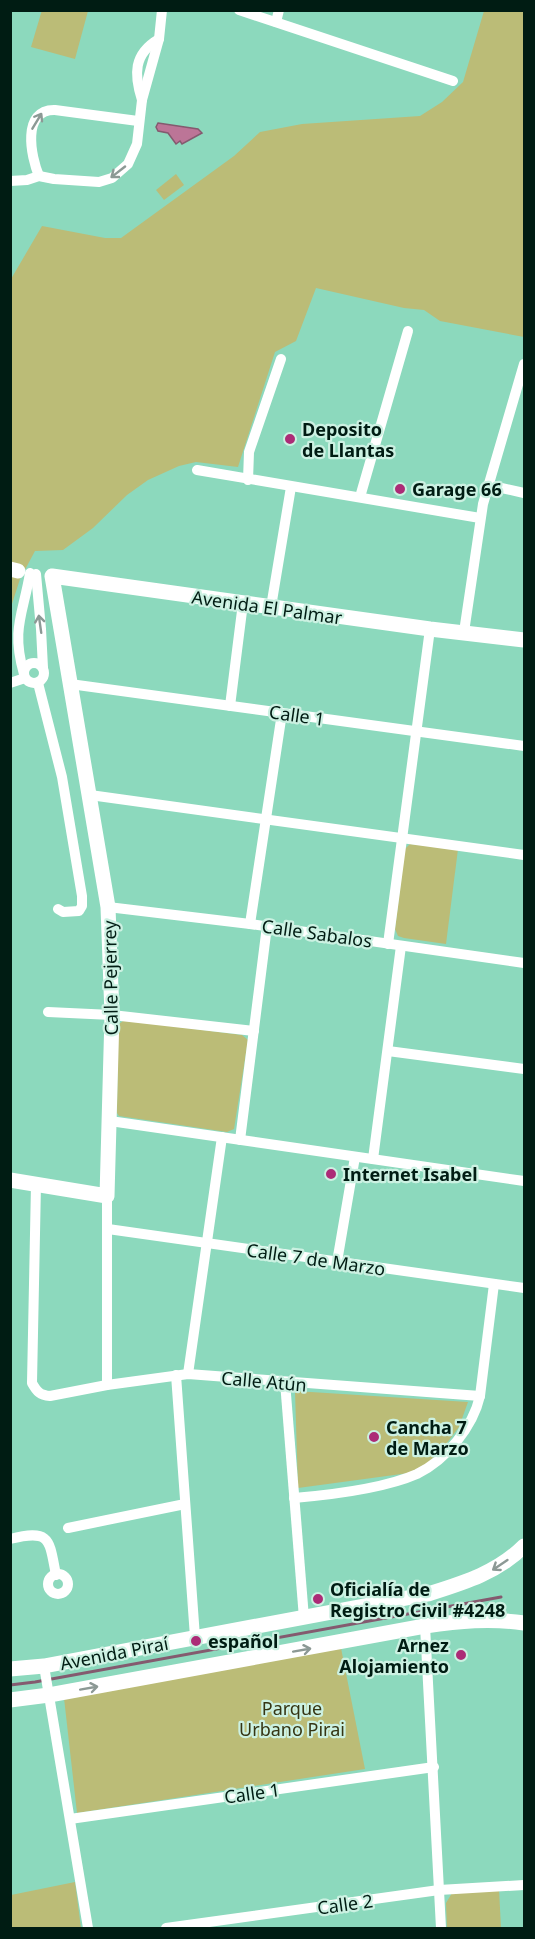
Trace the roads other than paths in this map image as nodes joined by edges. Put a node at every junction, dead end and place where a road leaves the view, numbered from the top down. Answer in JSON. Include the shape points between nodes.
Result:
{"nodes":[{"id":1,"x":162,"y":10,"type":"edge"},
{"id":2,"x":239,"y":10,"type":"edge"},
{"id":3,"x":279,"y":10,"type":"edge"},
{"id":4,"x":276,"y":22,"type":"junction"},
{"id":5,"x":159,"y":39,"type":"junction"},
{"id":6,"x":453,"y":81,"type":"dead end"},
{"id":7,"x":142,"y":100,"type":"junction"},
{"id":8,"x":138,"y":120,"type":"junction"},
{"id":9,"x":39,"y":176,"type":"junction"},
{"id":10,"x":10,"y":181,"type":"edge"},
{"id":11,"x":408,"y":331,"type":"dead end"},
{"id":12,"x":281,"y":359,"type":"dead end"},
{"id":13,"x":525,"y":364,"type":"edge"},
{"id":14,"x":521,"y":380,"type":"edge"},
{"id":15,"x":197,"y":470,"type":"dead end"},
{"id":16,"x":248,"y":480,"type":"junction"},
{"id":17,"x":488,"y":484,"type":"junction"},
{"id":18,"x":291,"y":487,"type":"junction"},
{"id":19,"x":525,"y":493,"type":"edge"},
{"id":20,"x":360,"y":497,"type":"junction"},
{"id":21,"x":480,"y":518,"type":"junction"},
{"id":22,"x":24,"y":572,"type":"edge"},
{"id":23,"x":52,"y":576,"type":"junction"},
{"id":24,"x":243,"y":603,"type":"junction"},
{"id":25,"x":271,"y":607,"type":"junction"},
{"id":26,"x":430,"y":629,"type":"junction"},
{"id":27,"x":465,"y":632,"type":"junction"},
{"id":28,"x":525,"y":640,"type":"edge"},
{"id":29,"x":43,"y":668,"type":"junction"},
{"id":30,"x":24,"y":676,"type":"junction"},
{"id":31,"x":10,"y":683,"type":"edge"},
{"id":32,"x":38,"y":683,"type":"junction"},
{"id":33,"x":70,"y":684,"type":"junction"},
{"id":34,"x":230,"y":706,"type":"junction"},
{"id":35,"x":282,"y":713,"type":"junction"},
{"id":36,"x":417,"y":731,"type":"junction"},
{"id":37,"x":525,"y":746,"type":"edge"},
{"id":38,"x":90,"y":795,"type":"junction"},
{"id":39,"x":266,"y":820,"type":"junction"},
{"id":40,"x":402,"y":838,"type":"junction"},
{"id":41,"x":525,"y":855,"type":"edge"},
{"id":42,"x":108,"y":908,"type":"junction"},
{"id":43,"x":58,"y":909,"type":"dead end"},
{"id":44,"x":250,"y":924,"type":"junction"},
{"id":45,"x":267,"y":926,"type":"junction"},
{"id":46,"x":388,"y":944,"type":"junction"},
{"id":47,"x":401,"y":946,"type":"junction"},
{"id":48,"x":525,"y":963,"type":"edge"},
{"id":49,"x":48,"y":1012,"type":"dead end"},
{"id":50,"x":112,"y":1015,"type":"junction"},
{"id":51,"x":254,"y":1031,"type":"junction"},
{"id":52,"x":388,"y":1051,"type":"junction"},
{"id":53,"x":525,"y":1069,"type":"edge"},
{"id":54,"x":110,"y":1121,"type":"junction"},
{"id":55,"x":222,"y":1137,"type":"junction"},
{"id":56,"x":240,"y":1140,"type":"junction"},
{"id":57,"x":356,"y":1156,"type":"junction"},
{"id":58,"x":373,"y":1159,"type":"junction"},
{"id":59,"x":10,"y":1180,"type":"edge"},
{"id":60,"x":525,"y":1181,"type":"edge"},
{"id":61,"x":36,"y":1184,"type":"junction"},
{"id":62,"x":107,"y":1196,"type":"junction"},
{"id":63,"x":108,"y":1229,"type":"junction"},
{"id":64,"x":207,"y":1243,"type":"junction"},
{"id":65,"x":337,"y":1262,"type":"junction"},
{"id":66,"x":494,"y":1284,"type":"junction"},
{"id":67,"x":525,"y":1288,"type":"edge"},
{"id":68,"x":188,"y":1374,"type":"junction"},
{"id":69,"x":176,"y":1375,"type":"junction"},
{"id":70,"x":285,"y":1382,"type":"junction"},
{"id":71,"x":107,"y":1385,"type":"junction"},
{"id":72,"x":480,"y":1396,"type":"junction"},
{"id":73,"x":294,"y":1498,"type":"junction"},
{"id":74,"x":185,"y":1504,"type":"junction"},
{"id":75,"x":68,"y":1528,"type":"dead end"},
{"id":76,"x":10,"y":1539,"type":"edge"},
{"id":77,"x":525,"y":1546,"type":"edge"},
{"id":78,"x":56,"y":1575,"type":"dead end"},
{"id":79,"x":304,"y":1618,"type":"junction"},
{"id":80,"x":525,"y":1623,"type":"edge"},
{"id":81,"x":425,"y":1626,"type":"junction"},
{"id":82,"x":195,"y":1637,"type":"junction"},
{"id":83,"x":10,"y":1669,"type":"edge"},
{"id":84,"x":44,"y":1669,"type":"junction"},
{"id":85,"x":48,"y":1692,"type":"junction"},
{"id":86,"x":10,"y":1700,"type":"edge"},
{"id":87,"x":434,"y":1767,"type":"junction"},
{"id":88,"x":69,"y":1819,"type":"junction"},
{"id":89,"x":525,"y":1885,"type":"edge"},
{"id":90,"x":439,"y":1890,"type":"junction"},
{"id":91,"x":88,"y":1929,"type":"edge"},
{"id":92,"x":166,"y":1929,"type":"edge"},
{"id":93,"x":441,"y":1929,"type":"edge"}],
"edges":[{"from":1,"to":5,"type":"street"},
{"from":2,"to":4,"type":"street"},
{"from":3,"to":4,"type":"street"},
{"from":4,"to":6,"type":"street"},
{"from":5,"to":7,"type":"street"},
{"from":5,"to":7,"type":"street","via":[[141,57],[136,81]]},
{"from":7,"to":8,"type":"street"},
{"from":8,"to":9,"type":"street","one_way":true,"via":[[134,155],[112,178],[99,182]]},
{"from":9,"to":8,"type":"street","one_way":true,"via":[[30,143],[35,121],[43,112]]},
{"from":9,"to":10,"type":"street"},
{"from":11,"to":20,"type":"street"},
{"from":12,"to":16,"type":"street","via":[[249,452]]},
{"from":13,"to":14,"type":"street"},
{"from":14,"to":17,"type":"street"},
{"from":15,"to":16,"type":"street"},
{"from":16,"to":18,"type":"street"},
{"from":17,"to":19,"type":"street"},
{"from":17,"to":21,"type":"street"},
{"from":18,"to":20,"type":"street"},
{"from":18,"to":25,"type":"street"},
{"from":20,"to":21,"type":"street"},
{"from":21,"to":27,"type":"street"},
{"from":22,"to":23,"type":"street","name":"Avenida El Palmar"},
{"from":29,"to":22,"type":"street","one_way":true,"via":[[41,629]]},
{"from":22,"to":30,"type":"street","via":[[17,639]]},
{"from":23,"to":24,"type":"street","name":"Avenida El Palmar"},
{"from":23,"to":33,"type":"street","name":"Calle Pejerrey"},
{"from":24,"to":25,"type":"street","name":"Avenida El Palmar"},
{"from":24,"to":34,"type":"street"},
{"from":25,"to":26,"type":"street","name":"Avenida El Palmar"},
{"from":26,"to":27,"type":"street","name":"Avenida El Palmar"},
{"from":26,"to":36,"type":"street"},
{"from":27,"to":28,"type":"street","name":"Avenida El Palmar"},
{"from":29,"to":30,"type":"street","via":[[33,663],[26,667]]},
{"from":29,"to":32,"type":"street","via":[[43,678]]},
{"from":30,"to":31,"type":"street"},
{"from":30,"to":32,"type":"street","via":[[31,683]]},
{"from":32,"to":43,"type":"street","via":[[62,777],[82,896],[79,910]]},
{"from":33,"to":34,"type":"street","name":"Calle 1"},
{"from":33,"to":38,"type":"street","name":"Calle Pejerrey"},
{"from":34,"to":35,"type":"street","name":"Calle 1"},
{"from":35,"to":36,"type":"street","name":"Calle 1"},
{"from":35,"to":39,"type":"street"},
{"from":36,"to":37,"type":"street","name":"Calle 1"},
{"from":36,"to":40,"type":"street"},
{"from":38,"to":39,"type":"street"},
{"from":38,"to":42,"type":"street","name":"Calle Pejerrey"},
{"from":39,"to":40,"type":"street"},
{"from":39,"to":44,"type":"street"},
{"from":40,"to":41,"type":"street"},
{"from":40,"to":46,"type":"street"},
{"from":42,"to":44,"type":"street","name":"Calle Sabalos"},
{"from":42,"to":50,"type":"street","name":"Calle Pejerrey"},
{"from":44,"to":45,"type":"street","name":"Calle Sabalos"},
{"from":45,"to":46,"type":"street","name":"Calle Sabalos"},
{"from":45,"to":51,"type":"street"},
{"from":46,"to":47,"type":"street","name":"Calle Sabalos"},
{"from":47,"to":48,"type":"street","name":"Calle Sabalos"},
{"from":47,"to":52,"type":"street"},
{"from":49,"to":50,"type":"street"},
{"from":50,"to":51,"type":"street"},
{"from":50,"to":54,"type":"street","name":"Calle Pejerrey"},
{"from":51,"to":56,"type":"street"},
{"from":52,"to":53,"type":"street"},
{"from":52,"to":58,"type":"street"},
{"from":54,"to":55,"type":"street"},
{"from":54,"to":62,"type":"street","name":"Calle Pejerrey"},
{"from":55,"to":56,"type":"street"},
{"from":55,"to":64,"type":"street"},
{"from":56,"to":57,"type":"street"},
{"from":57,"to":58,"type":"street"},
{"from":57,"to":65,"type":"street"},
{"from":58,"to":60,"type":"street"},
{"from":59,"to":61,"type":"street"},
{"from":61,"to":62,"type":"street"},
{"from":61,"to":71,"type":"street","name":"Calle Atún","via":[[32,1383],[43,1396]]},
{"from":62,"to":63,"type":"street","name":"Calle Pejerrey"},
{"from":63,"to":64,"type":"street","name":"Calle 7 de Marzo"},
{"from":63,"to":71,"type":"street","name":"Calle Pejerrey"},
{"from":64,"to":65,"type":"street","name":"Calle 7 de Marzo"},
{"from":64,"to":68,"type":"street"},
{"from":65,"to":66,"type":"street","name":"Calle 7 de Marzo"},
{"from":66,"to":67,"type":"street","name":"Calle 7 de Marzo"},
{"from":66,"to":72,"type":"street"},
{"from":68,"to":69,"type":"street","name":"Calle Atún"},
{"from":68,"to":70,"type":"street","name":"Calle Atún"},
{"from":69,"to":71,"type":"street","name":"Calle Atún"},
{"from":69,"to":74,"type":"street"},
{"from":70,"to":72,"type":"street","name":"Calle Atún"},
{"from":70,"to":73,"type":"street"},
{"from":72,"to":73,"type":"street","via":[[463,1434],[418,1474],[386,1484]]},
{"from":73,"to":79,"type":"street"},
{"from":74,"to":75,"type":"street"},
{"from":74,"to":82,"type":"street"},
{"from":76,"to":78,"type":"street","via":[[41,1536],[50,1546]]},
{"from":77,"to":79,"type":"street","name":"Avenida Piraí","one_way":true,"via":[[472,1580],[428,1594]]},
{"from":79,"to":82,"type":"street","name":"Avenida Piraí"},
{"from":80,"to":81,"type":"street","name":"Avenida Piraí","via":[[472,1620]]},
{"from":85,"to":81,"type":"street","name":"Avenida Piraí","one_way":true},
{"from":81,"to":87,"type":"street"},
{"from":82,"to":84,"type":"street","name":"Avenida Piraí"},
{"from":83,"to":84,"type":"street","name":"Avenida Piraí"},
{"from":84,"to":85,"type":"street"},
{"from":85,"to":86,"type":"street","name":"Avenida Piraí"},
{"from":85,"to":88,"type":"street"},
{"from":87,"to":88,"type":"street","name":"Calle 1"},
{"from":87,"to":90,"type":"street"},
{"from":88,"to":91,"type":"street"},
{"from":89,"to":90,"type":"street","name":"Calle 2"},
{"from":90,"to":92,"type":"street","name":"Calle 2"},
{"from":90,"to":93,"type":"street"}]}
